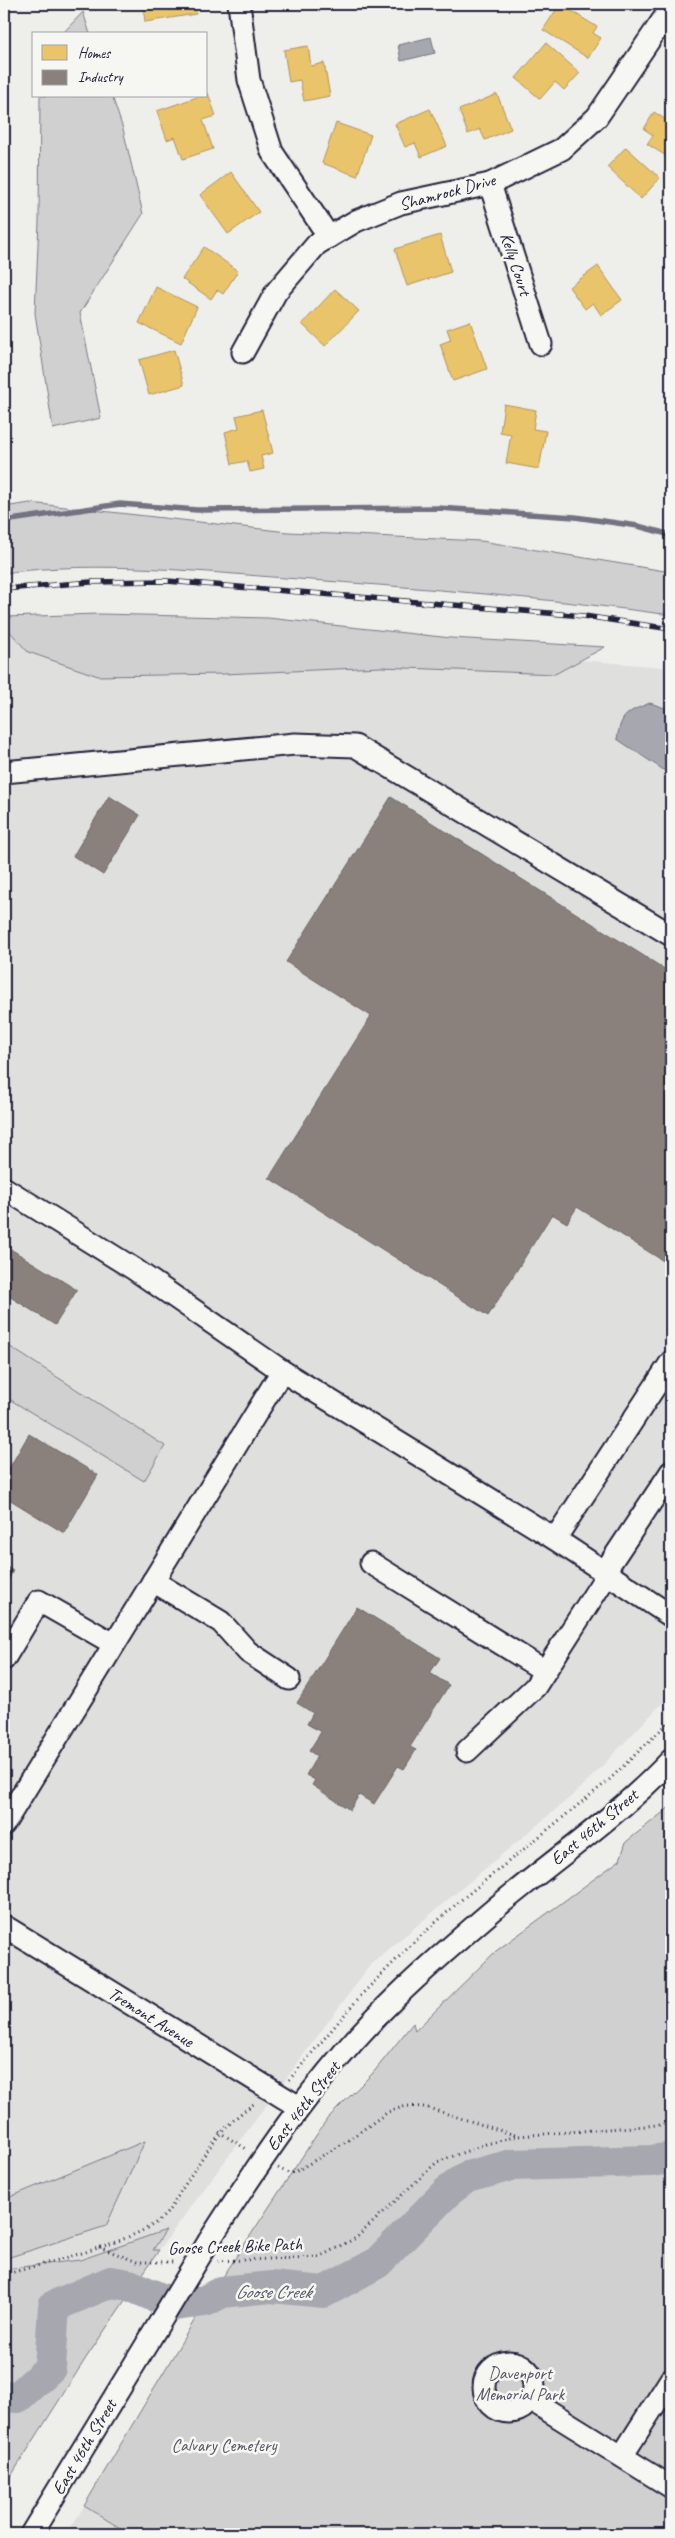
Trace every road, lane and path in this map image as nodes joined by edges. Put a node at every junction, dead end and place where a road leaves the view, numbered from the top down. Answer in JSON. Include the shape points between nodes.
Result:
{"nodes":[{"id":1,"x":240,"y":4,"type":"edge"},
{"id":2,"x":671,"y":8,"type":"edge"},
{"id":3,"x":490,"y":184,"type":"junction"},
{"id":4,"x":329,"y":237,"type":"junction"},
{"id":5,"x":541,"y":344,"type":"dead end"},
{"id":6,"x":243,"y":352,"type":"dead end"},
{"id":7,"x":4,"y":772,"type":"edge"},
{"id":8,"x":671,"y":935,"type":"edge"},
{"id":9,"x":4,"y":1188,"type":"edge"},
{"id":10,"x":671,"y":1362,"type":"edge"},
{"id":11,"x":282,"y":1371,"type":"junction"},
{"id":12,"x":671,"y":1472,"type":"edge"},
{"id":13,"x":556,"y":1540,"type":"junction"},
{"id":14,"x":371,"y":1563,"type":"dead end"},
{"id":15,"x":606,"y":1572,"type":"junction"},
{"id":16,"x":153,"y":1581,"type":"junction"},
{"id":17,"x":671,"y":1616,"type":"edge"},
{"id":18,"x":114,"y":1644,"type":"junction"},
{"id":19,"x":4,"y":1659,"type":"edge"},
{"id":20,"x":545,"y":1671,"type":"junction"},
{"id":21,"x":289,"y":1679,"type":"dead end"},
{"id":22,"x":671,"y":1720,"type":"edge"},
{"id":23,"x":466,"y":1752,"type":"dead end"},
{"id":24,"x":671,"y":1760,"type":"edge"},
{"id":25,"x":4,"y":1824,"type":"edge"},
{"id":26,"x":4,"y":1926,"type":"edge"},
{"id":27,"x":272,"y":2091,"type":"junction"},
{"id":28,"x":299,"y":2107,"type":"junction"},
{"id":29,"x":671,"y":2124,"type":"edge"},
{"id":30,"x":219,"y":2132,"type":"junction"},
{"id":31,"x":518,"y":2136,"type":"junction"},
{"id":32,"x":262,"y":2159,"type":"junction"},
{"id":33,"x":98,"y":2247,"type":"junction"},
{"id":34,"x":210,"y":2251,"type":"junction"},
{"id":35,"x":184,"y":2262,"type":"dead end"},
{"id":36,"x":4,"y":2275,"type":"edge"},
{"id":37,"x":671,"y":2379,"type":"edge"},
{"id":38,"x":531,"y":2400,"type":"dead end"},
{"id":39,"x":622,"y":2456,"type":"junction"},
{"id":40,"x":671,"y":2487,"type":"edge"},
{"id":41,"x":31,"y":2534,"type":"edge"}],
"edges":[{"from":1,"to":4,"type":"street","via":[[249,80],[272,152]]},
{"from":2,"to":3,"type":"street","name":"Shamrock Drive","via":[[597,117],[562,148]]},
{"from":3,"to":4,"type":"street","name":"Shamrock Drive","via":[[401,203],[356,221]]},
{"from":3,"to":5,"type":"street","name":"Kelly Court"},
{"from":4,"to":6,"type":"street","name":"Shamrock Drive","via":[[317,244],[276,292]]},
{"from":7,"to":8,"type":"street","via":[[295,744],[355,746]]},
{"from":9,"to":11,"type":"street","via":[[134,1269]]},
{"from":10,"to":13,"type":"street"},
{"from":11,"to":13,"type":"street"},
{"from":11,"to":16,"type":"street"},
{"from":12,"to":15,"type":"street"},
{"from":13,"to":15,"type":"street"},
{"from":14,"to":20,"type":"street"},
{"from":15,"to":17,"type":"street"},
{"from":15,"to":20,"type":"street"},
{"from":16,"to":18,"type":"street"},
{"from":16,"to":21,"type":"street","via":[[221,1622],[248,1652]]},
{"from":18,"to":19,"type":"street","via":[[39,1601]]},
{"from":18,"to":25,"type":"street"},
{"from":20,"to":23,"type":"street","via":[[535,1687]]},
{"from":22,"to":27,"type":"path","name":"Goose Creek Bike Path","via":[[608,1780],[414,1942],[363,1993],[292,2079]]},
{"from":24,"to":28,"type":"street","name":"East 46th Street","via":[[604,1822],[497,1906],[396,1997]]},
{"from":26,"to":27,"type":"street","name":"Tremont Avenue"},
{"from":27,"to":28,"type":"street","name":"Tremont Avenue"},
{"from":27,"to":30,"type":"path","name":"Goose Creek Bike Path"},
{"from":28,"to":32,"type":"street","name":"East 46th Street"},
{"from":29,"to":31,"type":"path","name":"Goose Creek Bike Path"},
{"from":30,"to":32,"type":"path","name":"Goose Creek Bike Path"},
{"from":30,"to":33,"type":"path","name":"Goose Creek Bike Path","via":[[166,2214],[150,2228]]},
{"from":31,"to":32,"type":"path","name":"Goose Creek Bike Path","via":[[425,2107],[406,2106],[388,2112],[295,2172],[280,2170]]},
{"from":31,"to":34,"type":"path","name":"Goose Creek Bike Path","via":[[437,2162],[356,2238],[319,2257]]},
{"from":32,"to":34,"type":"street","name":"East 46th Street"},
{"from":33,"to":35,"type":"path","name":"Goose Creek Bike Path","via":[[137,2262]]},
{"from":33,"to":36,"type":"path","name":"Goose Creek Bike Path"},
{"from":34,"to":41,"type":"street","name":"East 46th Street","bridge":true,"via":[[148,2342]]},
{"from":37,"to":39,"type":"street"},
{"from":38,"to":39,"type":"street"},
{"from":39,"to":40,"type":"street"}]}
